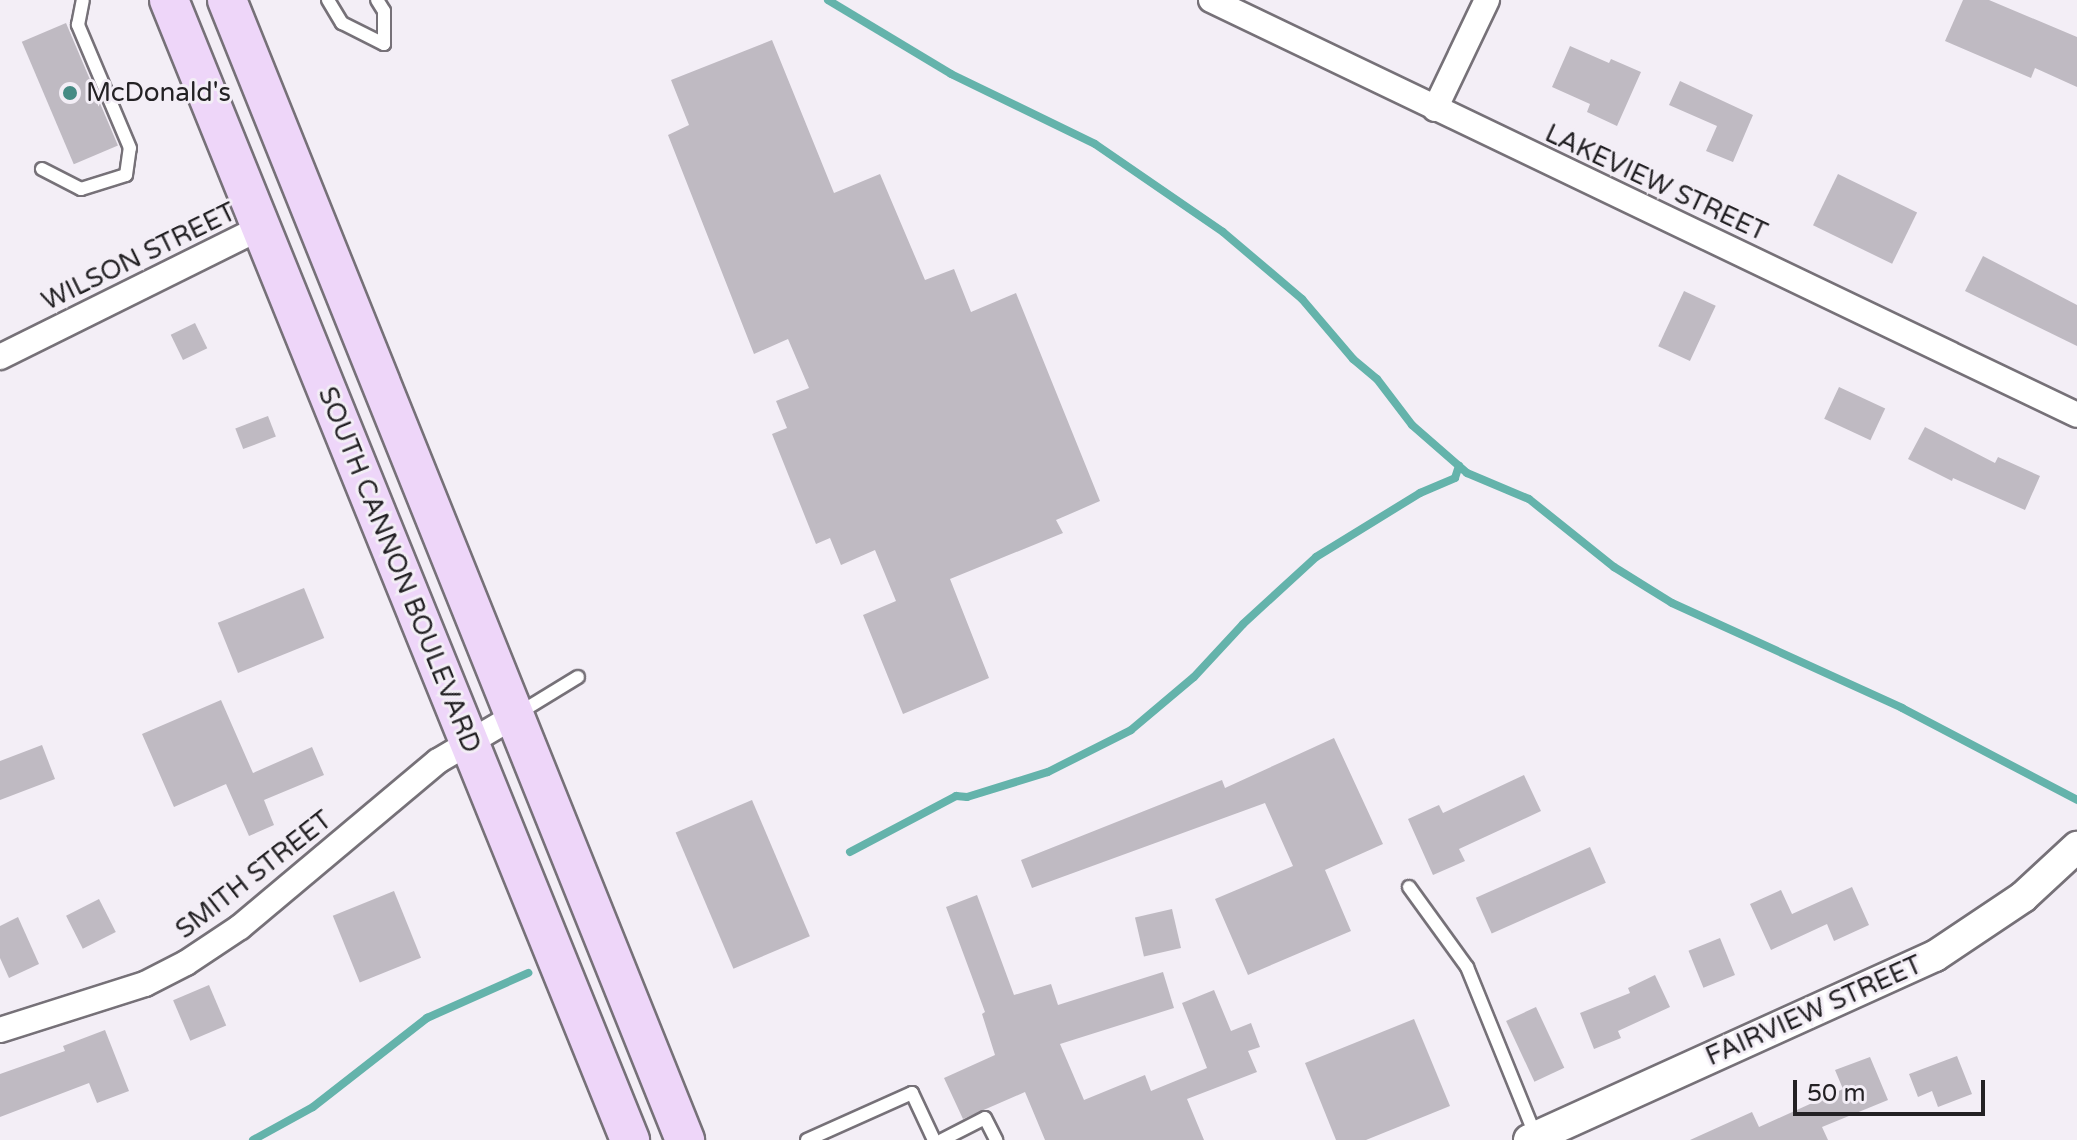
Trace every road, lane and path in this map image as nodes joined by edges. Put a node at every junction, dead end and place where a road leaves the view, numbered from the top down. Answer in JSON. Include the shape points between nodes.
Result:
{"nodes":[{"id":1,"x":83,"y":0,"type":"edge"},
{"id":2,"x":169,"y":0,"type":"edge"},
{"id":3,"x":227,"y":0,"type":"edge"},
{"id":4,"x":328,"y":0,"type":"edge"},
{"id":5,"x":377,"y":0,"type":"edge"},
{"id":6,"x":1211,"y":0,"type":"edge"},
{"id":7,"x":1487,"y":0,"type":"edge"},
{"id":8,"x":1435,"y":109,"type":"junction"},
{"id":9,"x":42,"y":169,"type":"dead end"},
{"id":10,"x":260,"y":228,"type":"junction"},
{"id":11,"x":0,"y":357,"type":"edge"},
{"id":12,"x":2077,"y":415,"type":"edge"},
{"id":13,"x":578,"y":677,"type":"dead end"},
{"id":14,"x":516,"y":715,"type":"junction"},
{"id":15,"x":470,"y":744,"type":"junction"},
{"id":16,"x":2073,"y":858,"type":"edge"},
{"id":17,"x":1409,"y":887,"type":"dead end"},
{"id":18,"x":1,"y":1026,"type":"edge"},
{"id":19,"x":1532,"y":1138,"type":"edge"},
{"id":20,"x":630,"y":1140,"type":"edge"},
{"id":21,"x":685,"y":1140,"type":"edge"},
{"id":22,"x":807,"y":1140,"type":"edge"},
{"id":23,"x":934,"y":1140,"type":"edge"},
{"id":24,"x":942,"y":1140,"type":"edge"},
{"id":25,"x":996,"y":1140,"type":"edge"}],
"edges":[{"from":1,"to":9,"type":"lane","via":[[78,25],[130,148],[126,175],[81,189]]},
{"from":2,"to":10,"type":"main road","name":"SOUTH CANNON BOULEVARD"},
{"from":3,"to":14,"type":"main road","name":"SOUTH CANNON BOULEVARD"},
{"from":4,"to":5,"type":"lane","via":[[342,23],[384,44],[384,11]]},
{"from":6,"to":8,"type":"street","name":"LAKEVIEW STREET"},
{"from":7,"to":8,"type":"street"},
{"from":8,"to":12,"type":"street","name":"LAKEVIEW STREET"},
{"from":10,"to":11,"type":"street","name":"WILSON STREET"},
{"from":10,"to":15,"type":"main road","name":"SOUTH CANNON BOULEVARD"},
{"from":13,"to":14,"type":"lane"},
{"from":14,"to":15,"type":"street","name":"SMITH STREET"},
{"from":14,"to":21,"type":"main road","name":"SOUTH CANNON BOULEVARD"},
{"from":15,"to":18,"type":"street","name":"SMITH STREET","via":[[438,761],[320,863],[186,963],[145,984]]},
{"from":15,"to":20,"type":"main road","name":"SOUTH CANNON BOULEVARD"},
{"from":16,"to":19,"type":"street","name":"FAIRVIEW STREET","via":[[1990,922],[1935,956]]},
{"from":17,"to":19,"type":"lane","via":[[1467,967]]},
{"from":22,"to":23,"type":"lane","via":[[912,1093]]},
{"from":24,"to":25,"type":"lane","via":[[985,1118]]}]}
